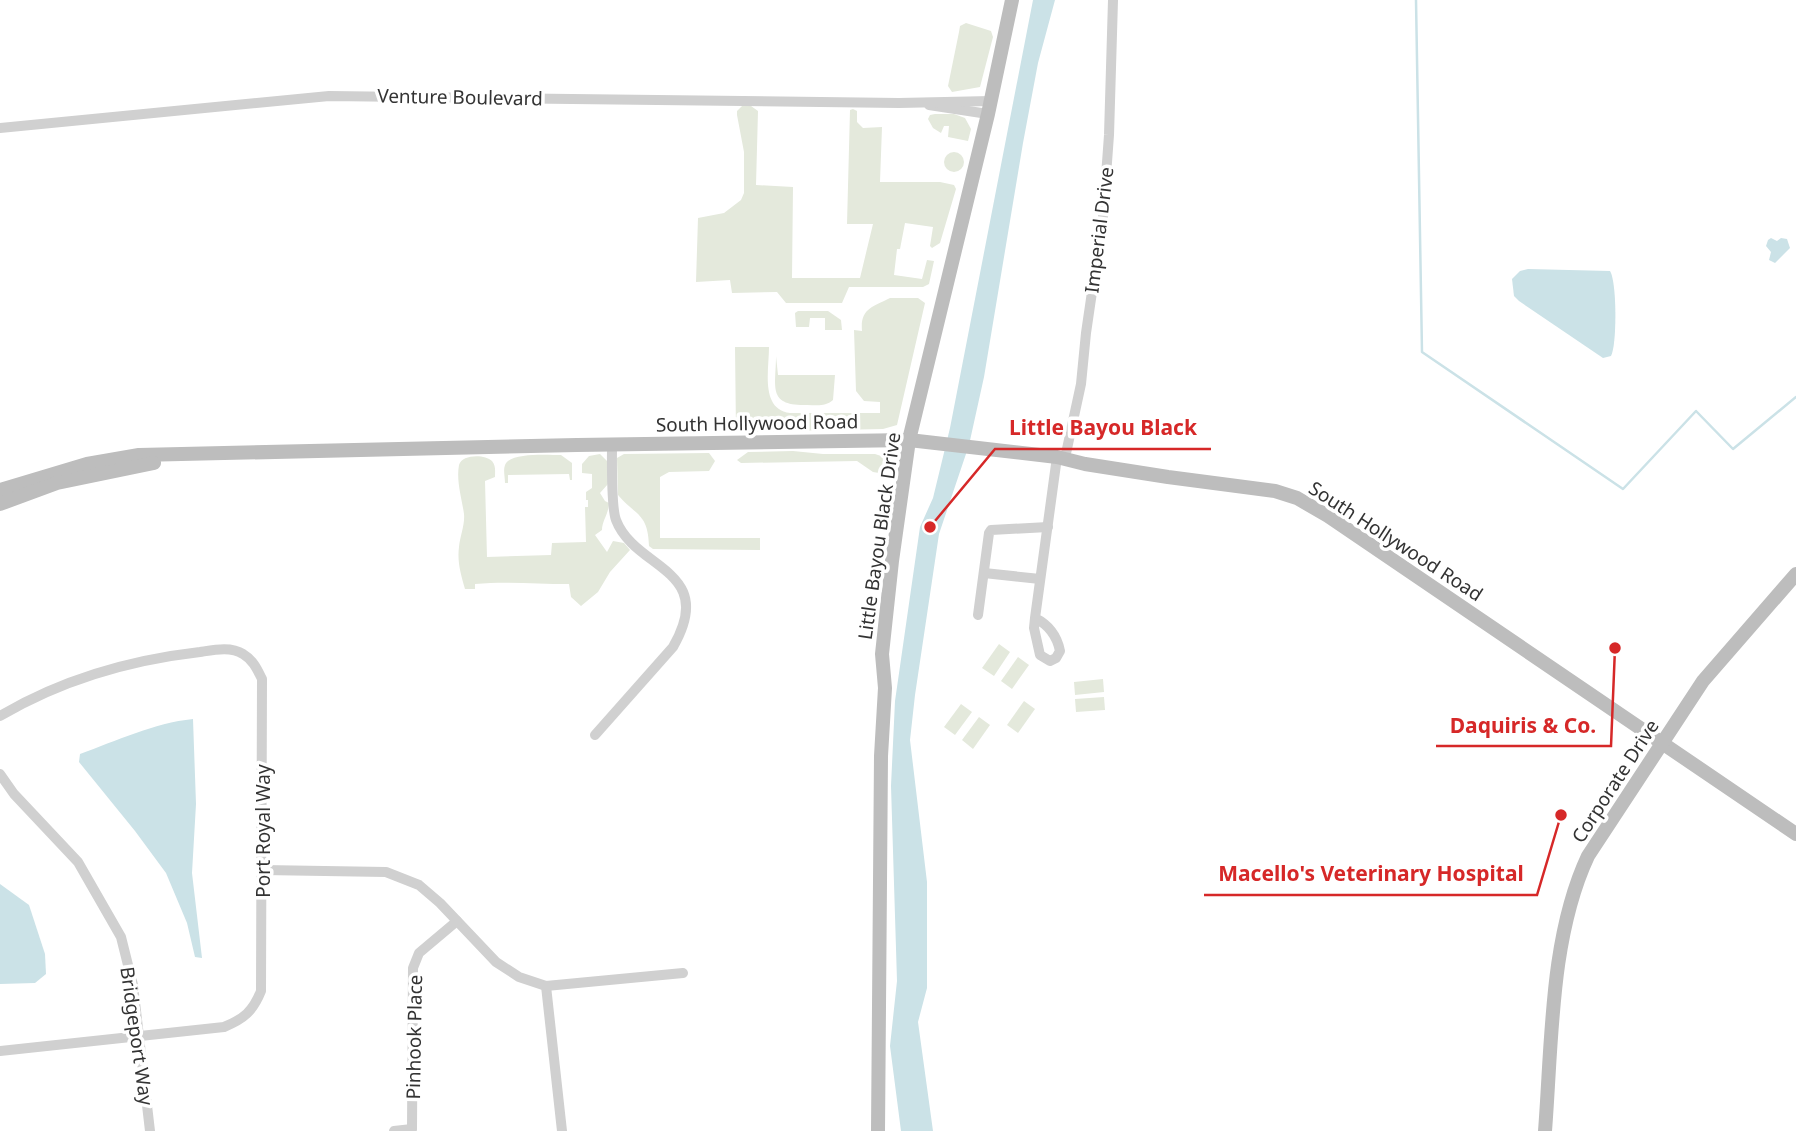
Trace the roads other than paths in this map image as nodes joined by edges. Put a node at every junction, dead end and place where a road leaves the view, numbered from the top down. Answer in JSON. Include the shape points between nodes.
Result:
{"nodes":[{"id":1,"x":1012,"y":0,"type":"edge"},
{"id":2,"x":1113,"y":0,"type":"edge"},
{"id":3,"x":990,"y":108,"type":"junction"},
{"id":4,"x":0,"y":128,"type":"edge"},
{"id":5,"x":909,"y":440,"type":"junction"},
{"id":6,"x":611,"y":444,"type":"junction"},
{"id":7,"x":200,"y":454,"type":"junction"},
{"id":8,"x":1061,"y":457,"type":"junction"},
{"id":9,"x":0,"y":490,"type":"edge"},
{"id":10,"x":0,"y":504,"type":"edge"},
{"id":11,"x":1048,"y":527,"type":"junction"},
{"id":12,"x":984,"y":573,"type":"junction"},
{"id":13,"x":1796,"y":574,"type":"edge"},
{"id":14,"x":1040,"y":579,"type":"junction"},
{"id":15,"x":978,"y":615,"type":"dead end"},
{"id":16,"x":1035,"y":618,"type":"dead end"},
{"id":17,"x":0,"y":716,"type":"edge"},
{"id":18,"x":595,"y":735,"type":"dead end"},
{"id":19,"x":1663,"y":742,"type":"junction"},
{"id":20,"x":0,"y":774,"type":"edge"},
{"id":21,"x":1796,"y":834,"type":"edge"},
{"id":22,"x":263,"y":870,"type":"junction"},
{"id":23,"x":457,"y":921,"type":"junction"},
{"id":24,"x":683,"y":973,"type":"dead end"},
{"id":25,"x":546,"y":986,"type":"junction"},
{"id":26,"x":139,"y":1036,"type":"junction"},
{"id":27,"x":0,"y":1051,"type":"edge"},
{"id":28,"x":150,"y":1131,"type":"edge"},
{"id":29,"x":394,"y":1131,"type":"edge"},
{"id":30,"x":562,"y":1131,"type":"edge"},
{"id":31,"x":878,"y":1131,"type":"edge"},
{"id":32,"x":1545,"y":1131,"type":"edge"}],
"edges":[{"from":1,"to":3,"type":"main road","name":"Little Bayou Black Drive"},
{"from":2,"to":8,"type":"street","name":"Imperial Drive","via":[[1103,217],[1081,384]]},
{"from":3,"to":4,"type":"street","name":"Venture Boulevard","via":[[921,103],[329,96]]},
{"from":3,"to":5,"type":"main road","name":"Little Bayou Black Drive"},
{"from":5,"to":6,"type":"main road","name":"South Hollywood Road"},
{"from":5,"to":8,"type":"main road","name":"South Hollywood Road"},
{"from":5,"to":31,"type":"main road","name":"Little Bayou Black Drive","via":[[882,654]]},
{"from":6,"to":7,"type":"main road","name":"South Hollywood Road"},
{"from":6,"to":18,"type":"street","via":[[615,519],[671,582],[686,613],[673,647]]},
{"from":7,"to":9,"type":"main road","name":"South Hollywood Road","via":[[139,455],[87,464]]},
{"from":7,"to":10,"type":"main road","name":"South Hollywood Road","via":[[57,483]]},
{"from":8,"to":11,"type":"street","name":"Imperial Drive"},
{"from":8,"to":19,"type":"main road","name":"South Hollywood Road","via":[[1297,498]]},
{"from":11,"to":12,"type":"street","via":[[992,530]]},
{"from":11,"to":14,"type":"street","name":"Imperial Drive"},
{"from":12,"to":14,"type":"street"},
{"from":12,"to":15,"type":"street"},
{"from":13,"to":19,"type":"main road","name":"Corporate Drive","via":[[1703,681]]},
{"from":14,"to":16,"type":"street","name":"Imperial Drive"},
{"from":17,"to":22,"type":"street","name":"Port Royal Way","via":[[90,674],[157,657],[223,649],[241,652],[255,664],[262,679]]},
{"from":19,"to":21,"type":"main road","name":"South Hollywood Road"},
{"from":19,"to":32,"type":"main road","name":"Corporate Drive","via":[[1575,883],[1563,929]]},
{"from":20,"to":26,"type":"street","name":"Bridgeport Way","via":[[78,862],[98,893],[121,937]]},
{"from":22,"to":23,"type":"street","via":[[386,872],[419,886]]},
{"from":22,"to":26,"type":"street","name":"Port Royal Way","via":[[261,991],[256,1006],[244,1019],[224,1027]]},
{"from":23,"to":25,"type":"street","via":[[496,961],[519,977]]},
{"from":23,"to":29,"type":"street","name":"Pinhook Place","via":[[419,954],[413,968],[412,1129]]},
{"from":24,"to":25,"type":"street"},
{"from":25,"to":30,"type":"street"},
{"from":26,"to":27,"type":"street","name":"Port Royal Way"},
{"from":26,"to":28,"type":"street","name":"Bridgeport Way"}]}
